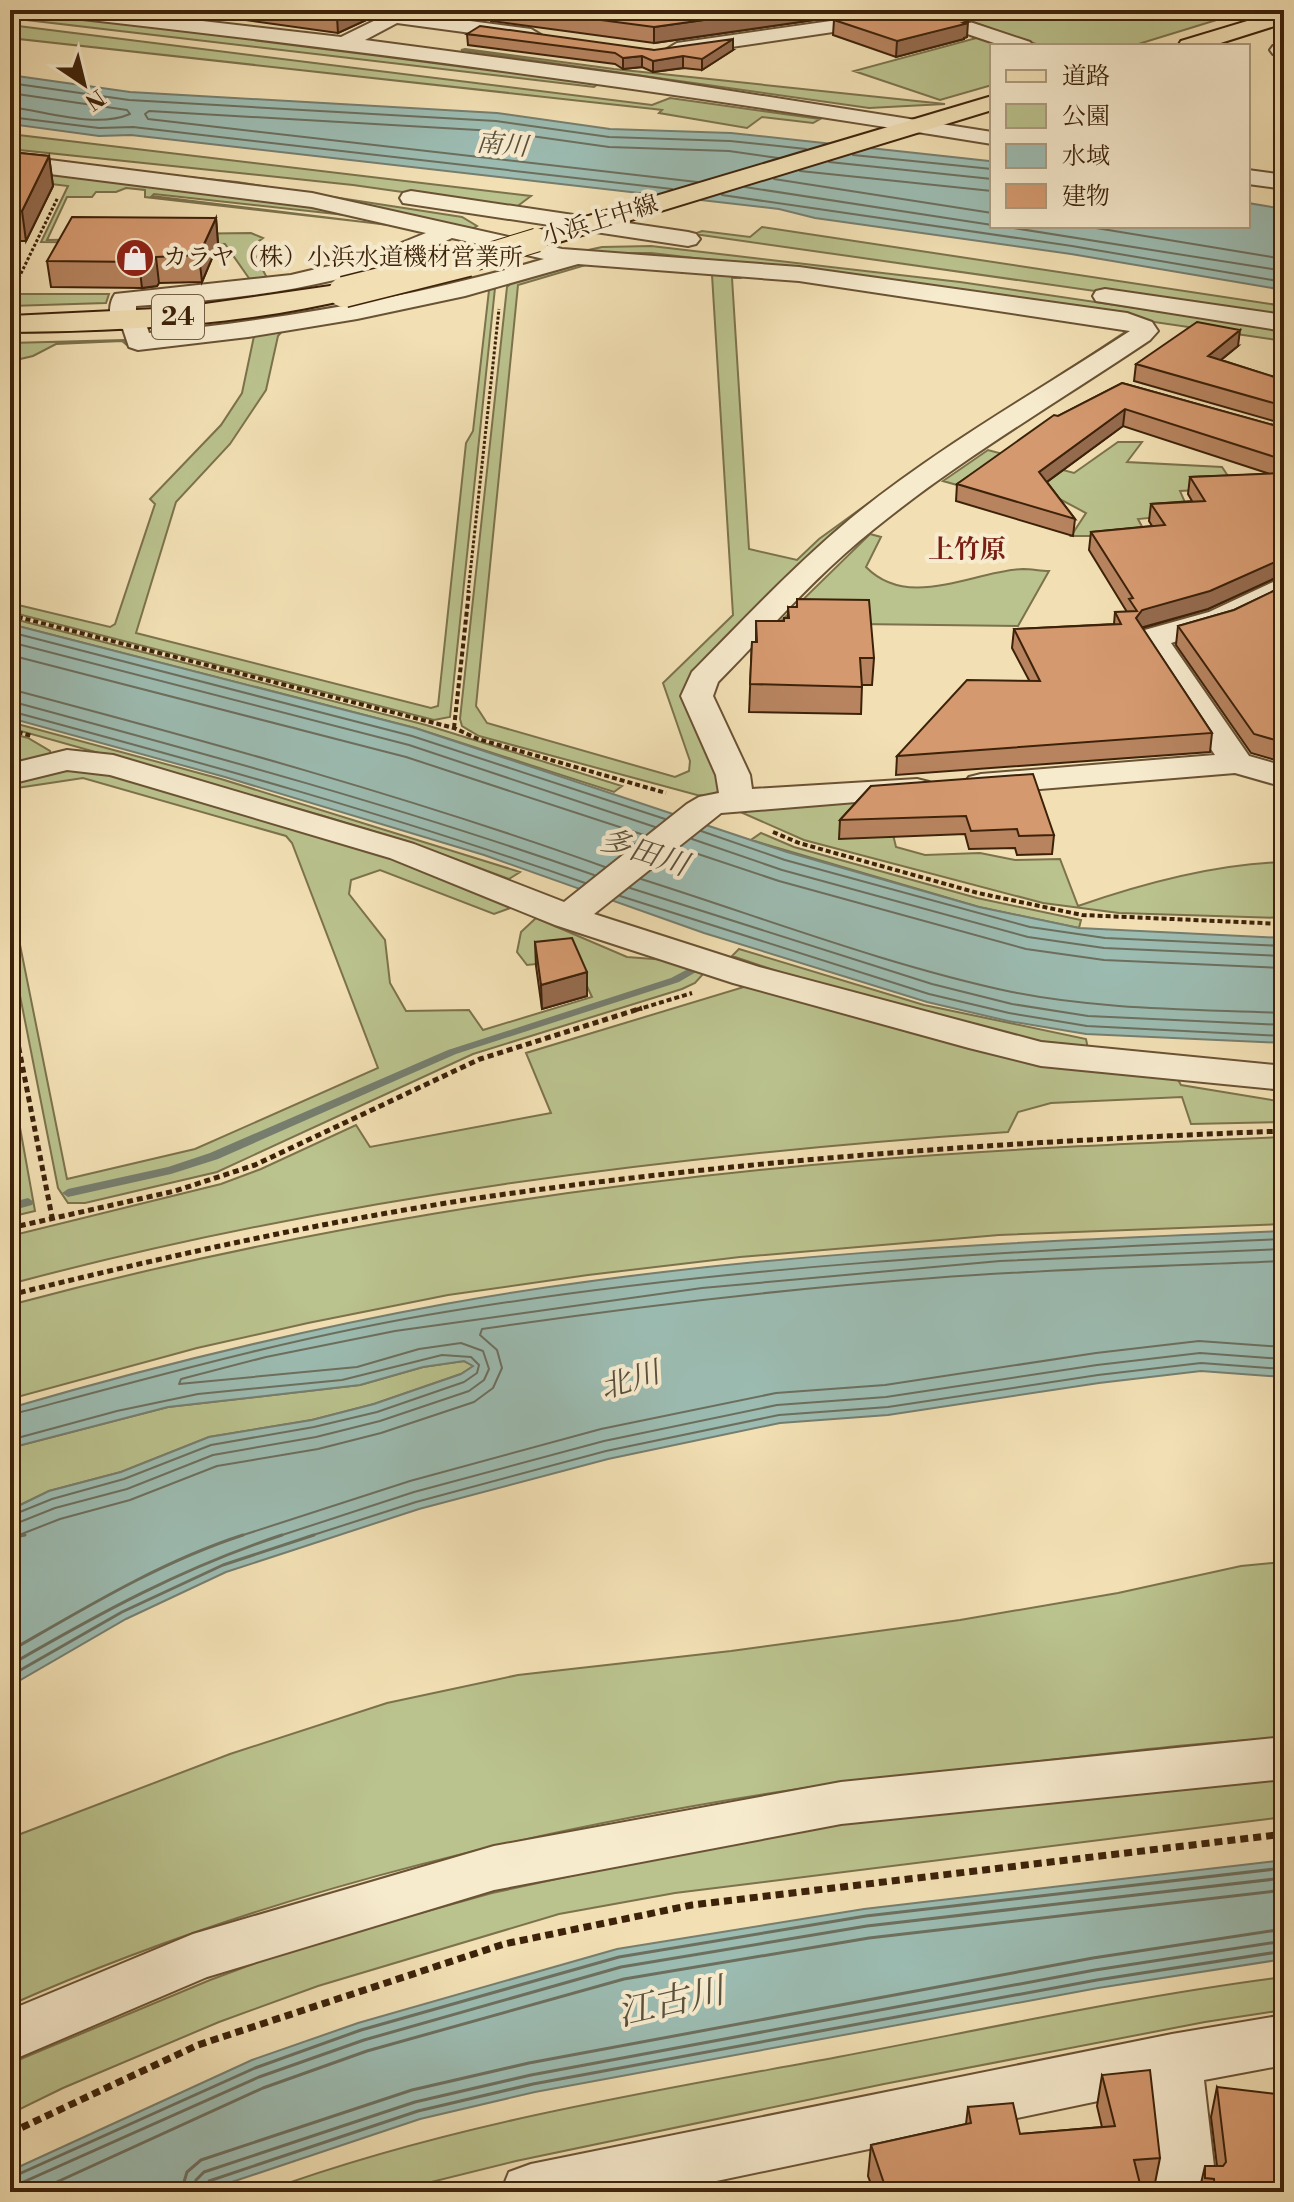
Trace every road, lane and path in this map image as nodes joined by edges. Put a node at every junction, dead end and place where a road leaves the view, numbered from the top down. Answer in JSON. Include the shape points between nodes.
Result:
{"nodes":[{"id":1,"x":56,"y":10,"type":"edge"},
{"id":2,"x":372,"y":10,"type":"edge"},
{"id":3,"x":919,"y":12,"type":"edge"},
{"id":4,"x":758,"y":16,"type":"edge"},
{"id":5,"x":1284,"y":16,"type":"edge"},
{"id":6,"x":394,"y":17,"type":"junction"},
{"id":7,"x":789,"y":33,"type":"junction"},
{"id":8,"x":547,"y":37,"type":"edge"},
{"id":9,"x":347,"y":42,"type":"junction"},
{"id":10,"x":1017,"y":44,"type":"edge"},
{"id":11,"x":1195,"y":44,"type":"edge"},
{"id":12,"x":654,"y":52,"type":"edge"},
{"id":13,"x":990,"y":104,"type":"edge"},
{"id":14,"x":907,"y":128,"type":"junction"},
{"id":15,"x":990,"y":138,"type":"edge"},
{"id":16,"x":10,"y":153,"type":"edge"},
{"id":17,"x":10,"y":162,"type":"edge"},
{"id":18,"x":1250,"y":177,"type":"edge"},
{"id":19,"x":1284,"y":182,"type":"edge"},
{"id":20,"x":64,"y":185,"type":"dead end"},
{"id":21,"x":591,"y":222,"type":"junction"},
{"id":22,"x":448,"y":231,"type":"junction"},
{"id":23,"x":716,"y":243,"type":"dead end"},
{"id":24,"x":746,"y":247,"type":"dead end"},
{"id":25,"x":579,"y":257,"type":"junction"},
{"id":26,"x":502,"y":281,"type":"junction"},
{"id":27,"x":10,"y":297,"type":"edge"},
{"id":28,"x":128,"y":320,"type":"junction"},
{"id":29,"x":1284,"y":323,"type":"edge"},
{"id":30,"x":10,"y":324,"type":"edge"},
{"id":31,"x":1079,"y":376,"type":"junction"},
{"id":32,"x":1108,"y":384,"type":"dead end"},
{"id":33,"x":1284,"y":586,"type":"edge"},
{"id":34,"x":10,"y":615,"type":"edge"},
{"id":35,"x":454,"y":728,"type":"junction"},
{"id":36,"x":1237,"y":763,"type":"junction"},
{"id":37,"x":10,"y":774,"type":"edge"},
{"id":38,"x":1284,"y":777,"type":"edge"},
{"id":39,"x":716,"y":805,"type":"junction"},
{"id":40,"x":574,"y":912,"type":"junction"},
{"id":41,"x":1284,"y":924,"type":"edge"},
{"id":42,"x":746,"y":975,"type":"junction"},
{"id":43,"x":10,"y":1002,"type":"edge"},
{"id":44,"x":1284,"y":1078,"type":"edge"},
{"id":45,"x":1284,"y":1131,"type":"edge"},
{"id":46,"x":52,"y":1217,"type":"junction"},
{"id":47,"x":10,"y":1228,"type":"edge"},
{"id":48,"x":10,"y":1295,"type":"edge"},
{"id":49,"x":1284,"y":1758,"type":"edge"},
{"id":50,"x":1284,"y":1834,"type":"edge"},
{"id":51,"x":10,"y":2036,"type":"edge"},
{"id":52,"x":1284,"y":2040,"type":"edge"},
{"id":53,"x":1172,"y":2060,"type":"junction"},
{"id":54,"x":10,"y":2133,"type":"edge"},
{"id":55,"x":531,"y":2192,"type":"edge"},
{"id":56,"x":1187,"y":2192,"type":"edge"}],
"edges":[{"from":1,"to":9,"type":"street"},
{"from":2,"to":6,"type":"street"},
{"from":3,"to":7,"type":"street"},
{"from":3,"to":10,"type":"street"},
{"from":4,"to":7,"type":"street"},
{"from":5,"to":11,"type":"main road"},
{"from":6,"to":8,"type":"street"},
{"from":6,"to":9,"type":"street"},
{"from":7,"to":12,"type":"street"},
{"from":9,"to":14,"type":"street"},
{"from":13,"to":14,"type":"main road","name":"小浜上中線","number":"24"},
{"from":14,"to":15,"type":"street"},
{"from":14,"to":21,"type":"main road","name":"小浜上中線","number":"24"},
{"from":16,"to":21,"type":"street","via":[[340,188]]},
{"from":17,"to":22,"type":"street","via":[[312,200]]},
{"from":18,"to":19,"type":"street"},
{"from":20,"to":27,"type":"path"},
{"from":21,"to":23,"type":"street"},
{"from":21,"to":28,"type":"main road","name":"小浜上中線","number":"24","bridge":true,"via":[[434,271],[344,292],[254,308]]},
{"from":22,"to":25,"type":"street"},
{"from":22,"to":28,"type":"street","via":[[425,244],[347,269],[229,290],[124,299]]},
{"from":24,"to":29,"type":"street"},
{"from":25,"to":26,"type":"street"},
{"from":25,"to":31,"type":"street","via":[[799,274],[1143,327],[1141,335]]},
{"from":26,"to":28,"type":"street","via":[[326,319],[210,335],[138,342]]},
{"from":26,"to":35,"type":"path"},
{"from":28,"to":30,"type":"main road","name":"小浜上中線","number":"24"},
{"from":31,"to":32,"type":"street"},
{"from":31,"to":39,"type":"street","via":[[863,523],[703,679],[697,696],[733,775]]},
{"from":33,"to":36,"type":"street","via":[[1196,628],[1152,638]]},
{"from":34,"to":35,"type":"path"},
{"from":35,"to":39,"type":"path"},
{"from":36,"to":38,"type":"street"},
{"from":36,"to":39,"type":"street"},
{"from":37,"to":40,"type":"street","via":[[67,760],[113,765],[402,851]]},
{"from":39,"to":40,"type":"street"},
{"from":39,"to":41,"type":"path","via":[[799,843],[1038,908],[1120,919]]},
{"from":40,"to":42,"type":"street"},
{"from":42,"to":44,"type":"street","via":[[1041,1054]]},
{"from":42,"to":46,"type":"path","via":[[480,1059],[220,1178]]},
{"from":43,"to":46,"type":"path"},
{"from":45,"to":48,"type":"path","via":[[974,1144],[634,1177],[288,1232]]},
{"from":46,"to":47,"type":"path"},
{"from":49,"to":51,"type":"street","via":[[841,1803],[494,1868],[193,1958]]},
{"from":50,"to":54,"type":"path","via":[[692,1905],[504,1944],[198,2045]]},
{"from":52,"to":53,"type":"street"},
{"from":53,"to":55,"type":"street"},
{"from":53,"to":56,"type":"street"}]}
